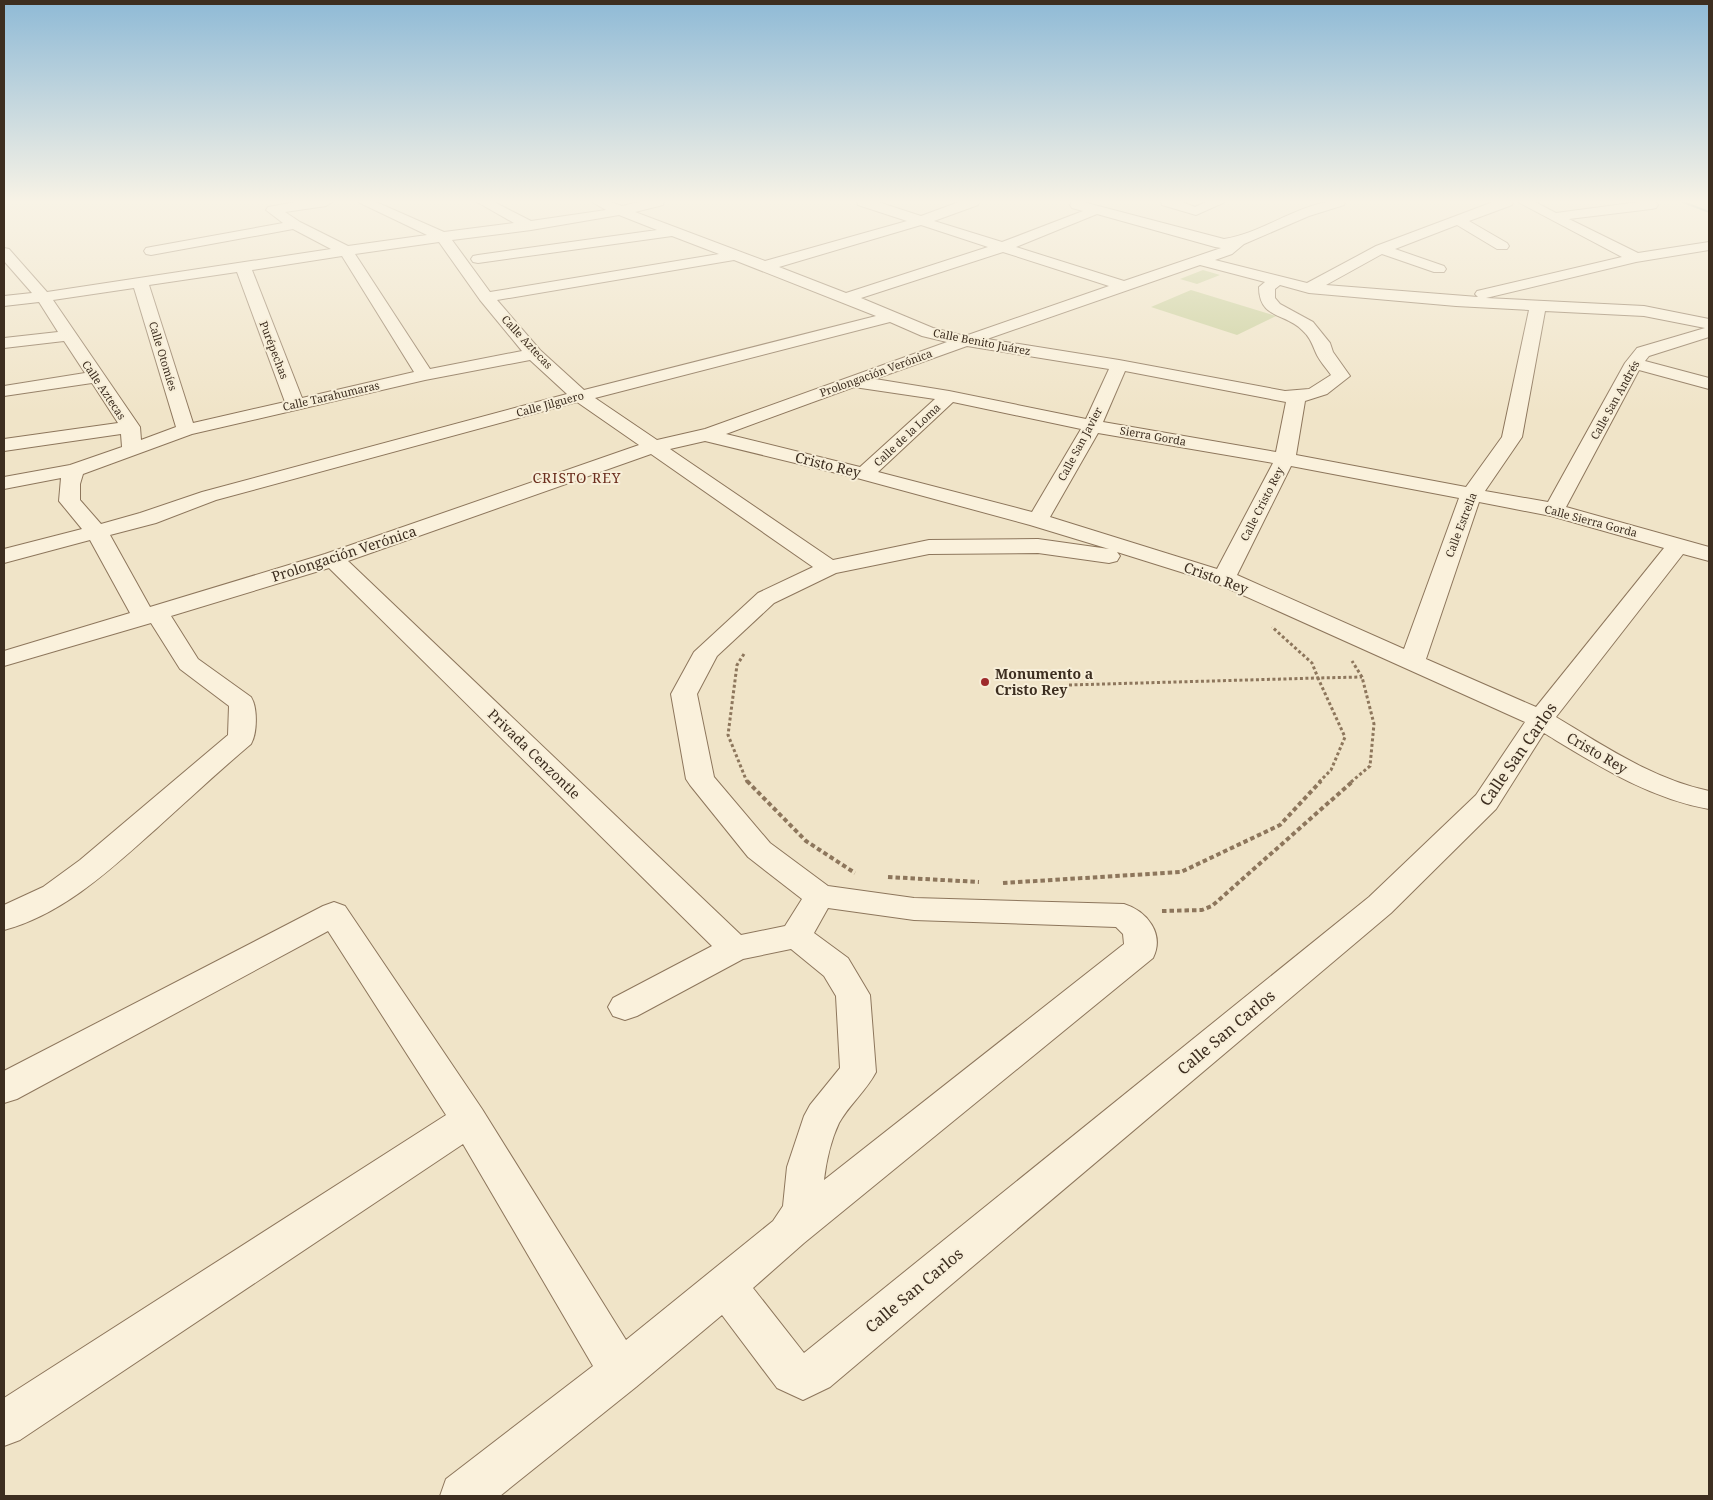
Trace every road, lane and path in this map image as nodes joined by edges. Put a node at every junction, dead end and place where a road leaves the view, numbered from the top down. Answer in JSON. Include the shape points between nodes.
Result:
{"nodes":[{"id":1,"x":21,"y":272,"type":"edge"},
{"id":2,"x":209,"y":272,"type":"edge"},
{"id":3,"x":245,"y":272,"type":"edge"},
{"id":4,"x":359,"y":272,"type":"edge"},
{"id":5,"x":469,"y":272,"type":"edge"},
{"id":6,"x":631,"y":272,"type":"edge"},
{"id":7,"x":776,"y":272,"type":"edge"},
{"id":8,"x":927,"y":272,"type":"edge"},
{"id":9,"x":1080,"y":272,"type":"edge"},
{"id":10,"x":1132,"y":272,"type":"edge"},
{"id":11,"x":1165,"y":272,"type":"edge"},
{"id":12,"x":1247,"y":272,"type":"edge"},
{"id":13,"x":1339,"y":272,"type":"edge"},
{"id":14,"x":1577,"y":272,"type":"edge"},
{"id":15,"x":1278,"y":280,"type":"junction"},
{"id":16,"x":1107,"y":281,"type":"junction"},
{"id":17,"x":140,"y":282,"type":"junction"},
{"id":18,"x":1124,"y":286,"type":"junction"},
{"id":19,"x":1309,"y":288,"type":"junction"},
{"id":20,"x":486,"y":296,"type":"junction"},
{"id":21,"x":43,"y":297,"type":"junction"},
{"id":22,"x":846,"y":298,"type":"junction"},
{"id":23,"x":4,"y":301,"type":"edge"},
{"id":24,"x":1456,"y":301,"type":"junction"},
{"id":25,"x":1538,"y":306,"type":"junction"},
{"id":26,"x":892,"y":317,"type":"junction"},
{"id":27,"x":1709,"y":324,"type":"edge"},
{"id":28,"x":1709,"y":332,"type":"edge"},
{"id":29,"x":67,"y":336,"type":"junction"},
{"id":30,"x":948,"y":337,"type":"junction"},
{"id":31,"x":966,"y":341,"type":"junction"},
{"id":32,"x":4,"y":343,"type":"edge"},
{"id":33,"x":534,"y":354,"type":"junction"},
{"id":34,"x":1634,"y":363,"type":"junction"},
{"id":35,"x":1119,"y":365,"type":"junction"},
{"id":36,"x":425,"y":375,"type":"junction"},
{"id":37,"x":96,"y":377,"type":"junction"},
{"id":38,"x":844,"y":379,"type":"junction"},
{"id":39,"x":1709,"y":384,"type":"edge"},
{"id":40,"x":4,"y":391,"type":"edge"},
{"id":41,"x":580,"y":396,"type":"junction"},
{"id":42,"x":949,"y":396,"type":"junction"},
{"id":43,"x":1291,"y":397,"type":"junction"},
{"id":44,"x":295,"y":404,"type":"junction"},
{"id":45,"x":1092,"y":426,"type":"junction"},
{"id":46,"x":130,"y":427,"type":"junction"},
{"id":47,"x":186,"y":430,"type":"junction"},
{"id":48,"x":694,"y":435,"type":"junction"},
{"id":49,"x":4,"y":445,"type":"edge"},
{"id":50,"x":653,"y":447,"type":"junction"},
{"id":51,"x":132,"y":450,"type":"junction"},
{"id":52,"x":1285,"y":459,"type":"junction"},
{"id":53,"x":74,"y":470,"type":"junction"},
{"id":54,"x":864,"y":474,"type":"junction"},
{"id":55,"x":4,"y":483,"type":"edge"},
{"id":56,"x":1471,"y":495,"type":"junction"},
{"id":57,"x":1554,"y":510,"type":"junction"},
{"id":58,"x":1038,"y":520,"type":"junction"},
{"id":59,"x":97,"y":532,"type":"junction"},
{"id":60,"x":1694,"y":549,"type":"edge"},
{"id":61,"x":4,"y":556,"type":"edge"},
{"id":62,"x":333,"y":559,"type":"junction"},
{"id":63,"x":1175,"y":563,"type":"junction"},
{"id":64,"x":828,"y":568,"type":"junction"},
{"id":65,"x":1224,"y":578,"type":"junction"},
{"id":66,"x":151,"y":615,"type":"junction"},
{"id":67,"x":1266,"y":623,"type":"dead end"},
{"id":68,"x":1329,"y":626,"type":"junction"},
{"id":69,"x":746,"y":652,"type":"dead end"},
{"id":70,"x":4,"y":659,"type":"edge"},
{"id":71,"x":1412,"y":663,"type":"junction"},
{"id":72,"x":1362,"y":677,"type":"junction"},
{"id":73,"x":1318,"y":678,"type":"junction"},
{"id":74,"x":1068,"y":685,"type":"dead end"},
{"id":75,"x":1540,"y":719,"type":"junction"},
{"id":76,"x":1709,"y":800,"type":"edge"},
{"id":77,"x":857,"y":875,"type":"dead end"},
{"id":78,"x":885,"y":876,"type":"dead end"},
{"id":79,"x":980,"y":882,"type":"dead end"},
{"id":80,"x":998,"y":883,"type":"dead end"},
{"id":81,"x":820,"y":896,"type":"junction"},
{"id":82,"x":1124,"y":916,"type":"junction"},
{"id":83,"x":4,"y":918,"type":"edge"},
{"id":84,"x":796,"y":936,"type":"junction"},
{"id":85,"x":735,"y":949,"type":"junction"},
{"id":86,"x":625,"y":1007,"type":"dead end"},
{"id":87,"x":4,"y":1088,"type":"edge"},
{"id":88,"x":469,"y":1120,"type":"junction"},
{"id":89,"x":787,"y":1234,"type":"junction"},
{"id":90,"x":725,"y":1286,"type":"junction"},
{"id":91,"x":621,"y":1372,"type":"junction"},
{"id":92,"x":4,"y":1424,"type":"edge"},
{"id":93,"x":463,"y":1496,"type":"edge"}],
"edges":[{"from":1,"to":21,"type":"street","name":"Calle Aztecas"},
{"from":2,"to":17,"type":"street"},
{"from":3,"to":44,"type":"street","name":"Purépechas"},
{"from":4,"to":36,"type":"street"},
{"from":5,"to":20,"type":"street","name":"Calle Aztecas"},
{"from":6,"to":20,"type":"street"},
{"from":7,"to":22,"type":"street","name":"Calle Benito Juárez"},
{"from":8,"to":22,"type":"street"},
{"from":9,"to":16,"type":"street"},
{"from":10,"to":16,"type":"street","name":"Prolongación Verónica"},
{"from":11,"to":18,"type":"street","name":"Prolongación Verónica"},
{"from":12,"to":15,"type":"street"},
{"from":13,"to":19,"type":"street"},
{"from":14,"to":24,"type":"street"},
{"from":15,"to":19,"type":"street"},
{"from":15,"to":43,"type":"street","name":"Calle Benito Juárez","via":[[1268,286],[1267,299],[1274,308],[1312,330],[1341,376],[1320,391]]},
{"from":16,"to":18,"type":"street"},
{"from":16,"to":30,"type":"street","name":"Prolongación Verónica"},
{"from":17,"to":21,"type":"street"},
{"from":17,"to":47,"type":"street","name":"Calle Otomíes"},
{"from":18,"to":31,"type":"street","name":"Prolongación Verónica"},
{"from":19,"to":24,"type":"street"},
{"from":20,"to":33,"type":"street","name":"Calle Aztecas"},
{"from":21,"to":23,"type":"street"},
{"from":21,"to":29,"type":"street","name":"Calle Aztecas"},
{"from":22,"to":26,"type":"street","name":"Calle Benito Juárez"},
{"from":24,"to":25,"type":"street"},
{"from":25,"to":27,"type":"street","via":[[1644,311]]},
{"from":25,"to":56,"type":"street","name":"Calle Estrella","via":[[1512,437]]},
{"from":26,"to":30,"type":"street","name":"Calle Benito Juárez"},
{"from":26,"to":41,"type":"street","name":"Calle Jilguero"},
{"from":28,"to":34,"type":"street","name":"Calle San Andrés","via":[[1643,352]]},
{"from":29,"to":32,"type":"street"},
{"from":29,"to":37,"type":"street","name":"Calle Aztecas"},
{"from":30,"to":31,"type":"street","name":"Calle Benito Juárez"},
{"from":30,"to":38,"type":"street","name":"Prolongación Verónica"},
{"from":31,"to":35,"type":"street","name":"Calle Benito Juárez"},
{"from":31,"to":38,"type":"street","name":"Prolongación Verónica"},
{"from":33,"to":36,"type":"street","name":"Calle Tarahumaras"},
{"from":33,"to":41,"type":"street","name":"Calle Aztecas"},
{"from":34,"to":39,"type":"street"},
{"from":34,"to":57,"type":"street","name":"Calle San Andrés"},
{"from":35,"to":43,"type":"street","name":"Calle Benito Juárez"},
{"from":35,"to":45,"type":"street","name":"Calle San Javier"},
{"from":36,"to":44,"type":"street","name":"Calle Tarahumaras"},
{"from":37,"to":40,"type":"street"},
{"from":37,"to":46,"type":"street","name":"Calle Aztecas"},
{"from":38,"to":42,"type":"street","name":"Sierra Gorda"},
{"from":38,"to":48,"type":"street","name":"Prolongación Verónica"},
{"from":41,"to":50,"type":"street","name":"Calle Aztecas"},
{"from":41,"to":59,"type":"street","name":"Calle Jilguero","via":[[209,496]]},
{"from":42,"to":45,"type":"street","name":"Sierra Gorda"},
{"from":42,"to":54,"type":"street","name":"Calle de la Loma"},
{"from":43,"to":52,"type":"street","name":"Calle Cristo Rey"},
{"from":44,"to":47,"type":"street","name":"Calle Tarahumaras"},
{"from":45,"to":52,"type":"street","name":"Sierra Gorda"},
{"from":45,"to":58,"type":"street","name":"Calle San Javier"},
{"from":46,"to":49,"type":"street"},
{"from":46,"to":51,"type":"street","name":"Calle Aztecas"},
{"from":47,"to":51,"type":"street","name":"Calle Tarahumaras"},
{"from":48,"to":50,"type":"street","name":"Prolongación Verónica"},
{"from":48,"to":54,"type":"street","name":"Cristo Rey"},
{"from":50,"to":62,"type":"street","name":"Prolongación Verónica"},
{"from":50,"to":64,"type":"street","name":"Calle Aztecas"},
{"from":51,"to":53,"type":"street"},
{"from":52,"to":56,"type":"street","name":"Sierra Gorda"},
{"from":52,"to":65,"type":"street","name":"Calle Cristo Rey"},
{"from":53,"to":55,"type":"street"},
{"from":53,"to":59,"type":"street","via":[[70,500]]},
{"from":54,"to":58,"type":"street","name":"Cristo Rey"},
{"from":56,"to":57,"type":"street","name":"Calle Sierra Gorda"},
{"from":56,"to":71,"type":"street","name":"Calle Estrella"},
{"from":57,"to":60,"type":"street","name":"Calle Sierra Gorda"},
{"from":58,"to":63,"type":"street","name":"Cristo Rey"},
{"from":59,"to":61,"type":"street"},
{"from":59,"to":66,"type":"street"},
{"from":60,"to":75,"type":"street","name":"Calle San Carlos"},
{"from":62,"to":66,"type":"street","name":"Prolongación Verónica"},
{"from":62,"to":85,"type":"street","name":"Privada Cenzontle"},
{"from":63,"to":64,"type":"street","via":[[1038,546],[929,547]]},
{"from":63,"to":65,"type":"street","name":"Cristo Rey"},
{"from":64,"to":81,"type":"street","via":[[766,598],[706,652],[684,694],[700,779],[759,850]]},
{"from":65,"to":68,"type":"street","name":"Cristo Rey"},
{"from":66,"to":70,"type":"street","name":"Prolongación Verónica"},
{"from":66,"to":83,"type":"street","via":[[189,664],[242,703],[241,738],[67,886]]},
{"from":67,"to":73,"type":"path","via":[[1312,663]]},
{"from":68,"to":71,"type":"street","name":"Cristo Rey"},
{"from":68,"to":72,"type":"path"},
{"from":69,"to":77,"type":"path","via":[[737,665],[728,735],[748,784],[806,841]]},
{"from":71,"to":75,"type":"street","name":"Cristo Rey"},
{"from":72,"to":73,"type":"path"},
{"from":72,"to":82,"type":"path","via":[[1374,724],[1370,766],[1212,906],[1202,910]]},
{"from":73,"to":74,"type":"path"},
{"from":73,"to":80,"type":"path","via":[[1345,736],[1331,770],[1280,825],[1181,872]]},
{"from":75,"to":76,"type":"street","name":"Cristo Rey","via":[[1625,770]]},
{"from":75,"to":90,"type":"street","name":"Calle San Carlos","via":[[1486,802],[1380,905],[815,1372],[803,1378],[792,1373]]},
{"from":78,"to":79,"type":"path"},
{"from":81,"to":82,"type":"street","via":[[914,909]]},
{"from":81,"to":84,"type":"street"},
{"from":82,"to":89,"type":"street","via":[[1139,930],[1141,949]]},
{"from":84,"to":85,"type":"street"},
{"from":84,"to":89,"type":"street","via":[[836,967],[853,995],[858,1072],[823,1116],[806,1167],[802,1211]]},
{"from":85,"to":86,"type":"street"},
{"from":87,"to":88,"type":"street","via":[[334,914]]},
{"from":88,"to":91,"type":"street"},
{"from":88,"to":92,"type":"street"},
{"from":89,"to":90,"type":"street"},
{"from":90,"to":91,"type":"street"},
{"from":91,"to":93,"type":"street"}]}
